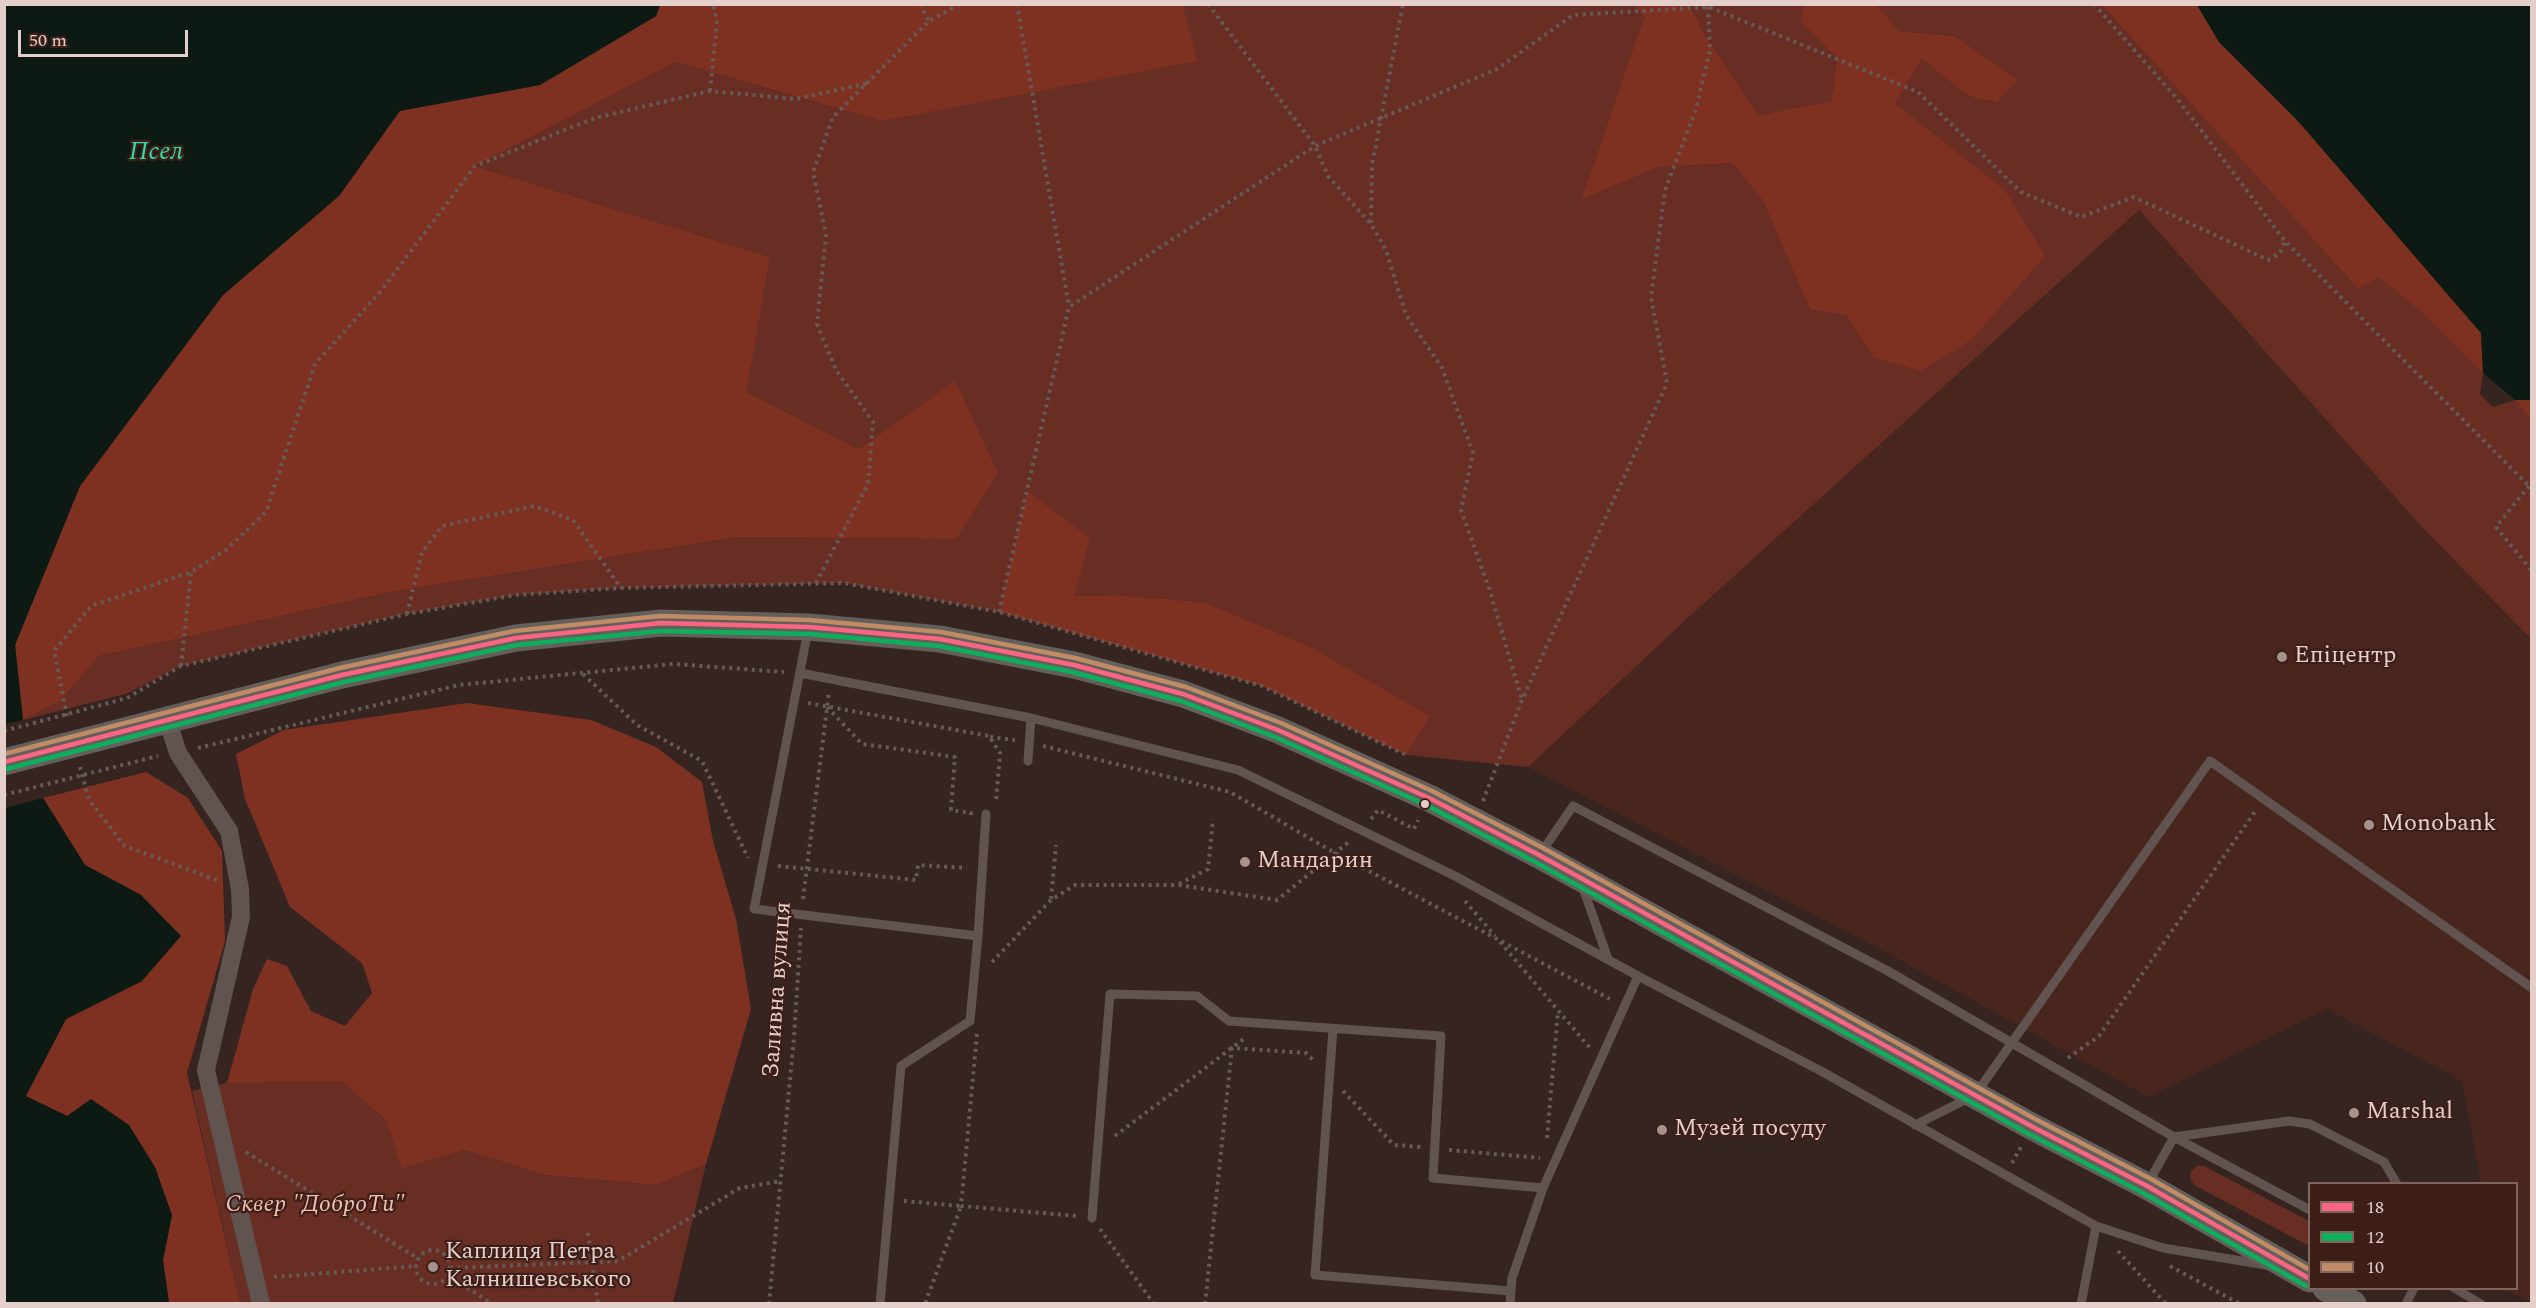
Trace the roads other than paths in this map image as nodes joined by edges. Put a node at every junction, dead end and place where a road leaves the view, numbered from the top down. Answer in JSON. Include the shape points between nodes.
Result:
{"nodes":[{"id":1,"x":809,"y":627,"type":"junction"},
{"id":2,"x":800,"y":673,"type":"junction"},
{"id":3,"x":1031,"y":718,"type":"junction"},
{"id":4,"x":167,"y":719,"type":"junction"},
{"id":5,"x":1028,"y":761,"type":"dead end"},
{"id":6,"x":4,"y":762,"type":"edge"},
{"id":7,"x":986,"y":814,"type":"dead end"},
{"id":8,"x":1539,"y":855,"type":"junction"},
{"id":9,"x":1580,"y":877,"type":"junction"},
{"id":10,"x":978,"y":936,"type":"junction"},
{"id":11,"x":1608,"y":959,"type":"junction"},
{"id":12,"x":1638,"y":976,"type":"junction"},
{"id":13,"x":2532,"y":988,"type":"edge"},
{"id":14,"x":1333,"y":1029,"type":"junction"},
{"id":15,"x":2010,"y":1042,"type":"junction"},
{"id":16,"x":1975,"y":1095,"type":"junction"},
{"id":17,"x":1915,"y":1125,"type":"junction"},
{"id":18,"x":2174,"y":1137,"type":"junction"},
{"id":19,"x":2396,"y":1182,"type":"edge"},
{"id":20,"x":2147,"y":1186,"type":"junction"},
{"id":21,"x":1543,"y":1188,"type":"junction"},
{"id":22,"x":2308,"y":1209,"type":"edge"},
{"id":23,"x":1092,"y":1218,"type":"road end"},
{"id":24,"x":2096,"y":1226,"type":"junction"},
{"id":25,"x":2301,"y":1274,"type":"edge"},
{"id":26,"x":2329,"y":1290,"type":"edge"},
{"id":27,"x":2413,"y":1290,"type":"edge"},
{"id":28,"x":2457,"y":1290,"type":"edge"},
{"id":29,"x":1510,"y":1291,"type":"junction"},
{"id":30,"x":261,"y":1304,"type":"edge"},
{"id":31,"x":880,"y":1304,"type":"edge"},
{"id":32,"x":1510,"y":1304,"type":"edge"},
{"id":33,"x":2081,"y":1304,"type":"edge"},
{"id":34,"x":2353,"y":1304,"type":"edge"},
{"id":35,"x":2406,"y":1304,"type":"edge"},
{"id":36,"x":2481,"y":1304,"type":"edge"}],
"edges":[{"from":1,"to":2,"type":"lane"},
{"from":1,"to":4,"type":"main road","via":[[661,622],[516,638],[342,675]]},
{"from":1,"to":8,"type":"main road","via":[[940,639],[1074,665],[1183,694],[1278,730],[1391,780]]},
{"from":2,"to":3,"type":"lane"},
{"from":2,"to":10,"type":"lane","via":[[754,909]]},
{"from":3,"to":5,"type":"lane"},
{"from":3,"to":11,"type":"lane","via":[[1238,770],[1455,876]]},
{"from":4,"to":6,"type":"main road"},
{"from":4,"to":30,"type":"street","via":[[178,753],[229,831],[240,889],[241,916],[206,1070]]},
{"from":7,"to":10,"type":"lane"},
{"from":8,"to":9,"type":"main road"},
{"from":8,"to":15,"type":"lane","via":[[1573,806],[1888,971]]},
{"from":9,"to":11,"type":"lane"},
{"from":9,"to":16,"type":"main road"},
{"from":10,"to":31,"type":"lane","via":[[970,1021],[902,1066]]},
{"from":11,"to":12,"type":"lane"},
{"from":12,"to":17,"type":"lane","via":[[1821,1071]]},
{"from":12,"to":21,"type":"lane","via":[[1551,1159]]},
{"from":13,"to":15,"type":"lane","via":[[2210,761]]},
{"from":14,"to":21,"type":"lane","via":[[1441,1036],[1432,1178]]},
{"from":14,"to":23,"type":"lane","via":[[1229,1021],[1197,996],[1110,994]]},
{"from":14,"to":29,"type":"lane","via":[[1315,1275]]},
{"from":15,"to":16,"type":"lane"},
{"from":15,"to":18,"type":"lane"},
{"from":16,"to":17,"type":"lane"},
{"from":16,"to":20,"type":"main road"},
{"from":17,"to":24,"type":"lane"},
{"from":18,"to":19,"type":"lane","via":[[2289,1121],[2310,1124],[2384,1162]]},
{"from":18,"to":20,"type":"lane"},
{"from":18,"to":22,"type":"lane"},
{"from":20,"to":25,"type":"main road"},
{"from":21,"to":29,"type":"lane"},
{"from":24,"to":25,"type":"lane","via":[[2163,1248]]},
{"from":24,"to":33,"type":"lane"},
{"from":26,"to":34,"type":"main road"},
{"from":27,"to":35,"type":"lane"},
{"from":28,"to":36,"type":"lane"},
{"from":29,"to":32,"type":"lane"}]}
